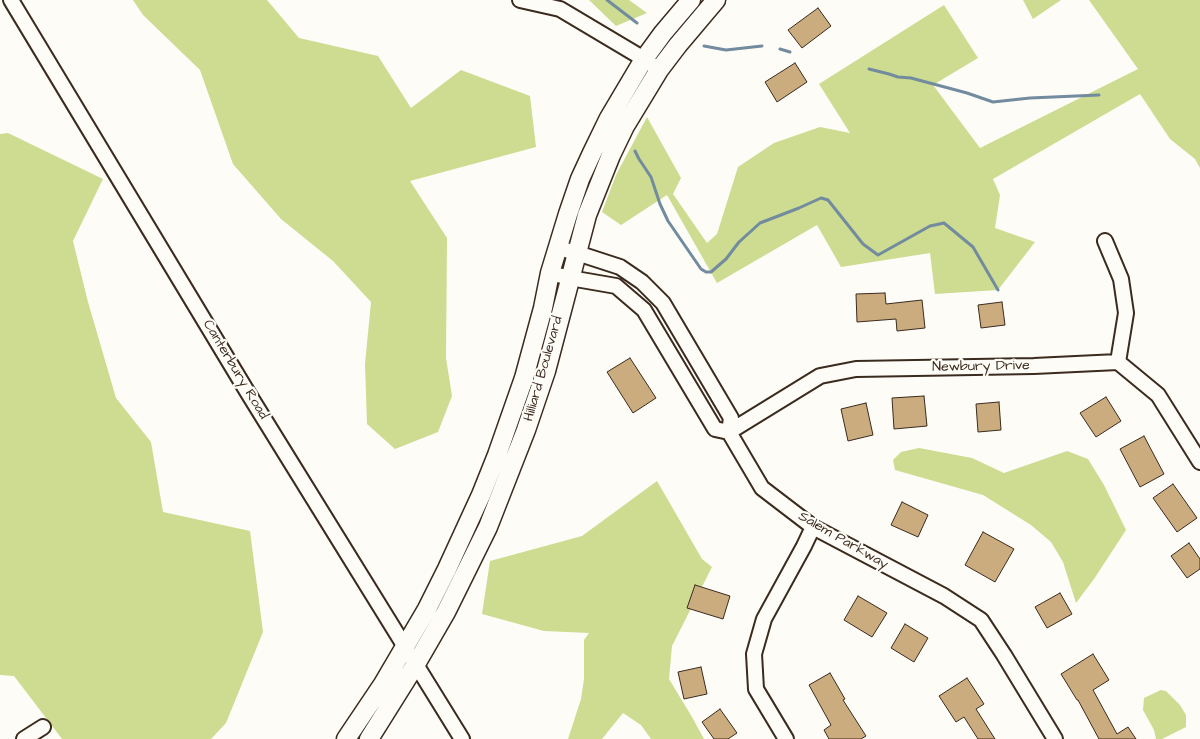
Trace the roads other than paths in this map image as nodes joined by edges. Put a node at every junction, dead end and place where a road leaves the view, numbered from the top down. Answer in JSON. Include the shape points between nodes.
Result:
{"nodes":[{"id":1,"x":11,"y":0,"type":"edge"},
{"id":2,"x":520,"y":0,"type":"edge"},
{"id":3,"x":691,"y":0,"type":"edge"},
{"id":4,"x":716,"y":0,"type":"edge"},
{"id":5,"x":644,"y":59,"type":"junction"},
{"id":6,"x":659,"y":70,"type":"junction"},
{"id":7,"x":1105,"y":241,"type":"dead end"},
{"id":8,"x":558,"y":248,"type":"junction"},
{"id":9,"x":577,"y":253,"type":"junction"},
{"id":10,"x":550,"y":273,"type":"junction"},
{"id":11,"x":570,"y":278,"type":"junction"},
{"id":12,"x":1118,"y":362,"type":"junction"},
{"id":13,"x":729,"y":432,"type":"junction"},
{"id":14,"x":1200,"y":462,"type":"edge"},
{"id":15,"x":813,"y":527,"type":"junction"},
{"id":16,"x":405,"y":646,"type":"junction"},
{"id":17,"x":416,"y":664,"type":"junction"},
{"id":18,"x":43,"y":727,"type":"dead end"},
{"id":19,"x":24,"y":739,"type":"edge"},
{"id":20,"x":346,"y":739,"type":"edge"},
{"id":21,"x":369,"y":739,"type":"edge"},
{"id":22,"x":462,"y":739,"type":"edge"},
{"id":23,"x":786,"y":739,"type":"edge"},
{"id":24,"x":1055,"y":739,"type":"edge"}],
"edges":[{"from":1,"to":16,"type":"street","name":"Canterbury Road"},
{"from":2,"to":5,"type":"street","via":[[560,10]]},
{"from":3,"to":5,"type":"main road","name":"Hilliard Boulevard"},
{"from":4,"to":6,"type":"main road","name":"Hilliard Boulevard"},
{"from":5,"to":6,"type":"street"},
{"from":5,"to":8,"type":"main road","name":"Hilliard Boulevard","via":[[609,118],[580,179]]},
{"from":6,"to":9,"type":"main road","name":"Hilliard Boulevard","via":[[611,155],[587,215]]},
{"from":7,"to":12,"type":"street","via":[[1121,279],[1126,313]]},
{"from":8,"to":9,"type":"street"},
{"from":8,"to":10,"type":"main road","name":"Hilliard Boulevard"},
{"from":9,"to":11,"type":"main road","name":"Hilliard Boulevard"},
{"from":9,"to":13,"type":"street","via":[[620,267],[642,282],[663,303],[731,418]]},
{"from":10,"to":11,"type":"street","name":"Salem Parkway"},
{"from":10,"to":16,"type":"main road","name":"Hilliard Boulevard","via":[[524,378],[488,480],[447,569]]},
{"from":11,"to":13,"type":"street","name":"Salem Parkway","via":[[616,286],[644,310],[715,430]]},
{"from":11,"to":17,"type":"main road","name":"Hilliard Boulevard","via":[[546,371],[488,526],[446,612]]},
{"from":12,"to":13,"type":"street","name":"Newbury Drive","via":[[856,369],[820,376]]},
{"from":12,"to":14,"type":"street","via":[[1158,395]]},
{"from":13,"to":15,"type":"street","name":"Salem Parkway","via":[[762,488]]},
{"from":15,"to":23,"type":"street","via":[[764,619],[754,654],[756,689]]},
{"from":15,"to":24,"type":"street","name":"Salem Parkway","via":[[944,596],[981,620]]},
{"from":16,"to":17,"type":"street","name":"Canterbury Road"},
{"from":16,"to":20,"type":"main road","name":"Hilliard Boulevard"},
{"from":17,"to":21,"type":"main road","name":"Hilliard Boulevard"},
{"from":17,"to":22,"type":"street","name":"Canterbury Road"},
{"from":18,"to":19,"type":"street"}]}
